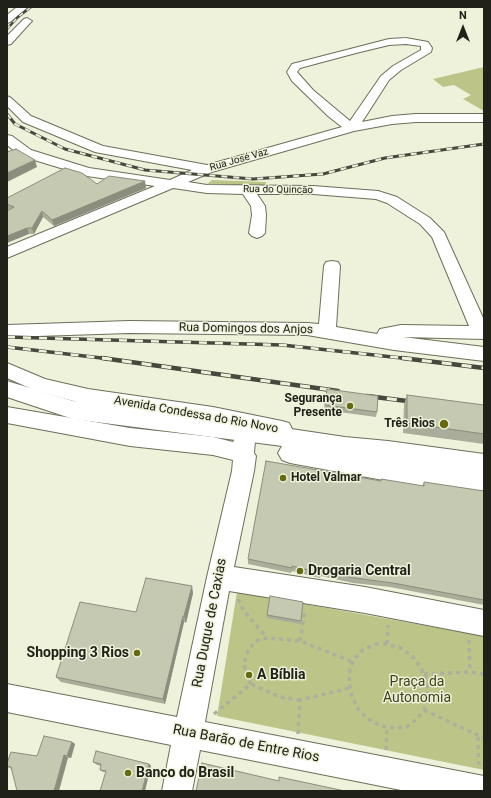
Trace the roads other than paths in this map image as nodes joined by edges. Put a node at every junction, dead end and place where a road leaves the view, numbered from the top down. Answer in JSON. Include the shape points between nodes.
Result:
{"nodes":[{"id":1,"x":21,"y":9,"type":"edge"},
{"id":2,"x":7,"y":11,"type":"edge"},
{"id":3,"x":7,"y":20,"type":"edge"},
{"id":4,"x":26,"y":21,"type":"dead end"},
{"id":5,"x":7,"y":42,"type":"edge"},
{"id":6,"x":7,"y":100,"type":"edge"},
{"id":7,"x":484,"y":118,"type":"edge"},
{"id":8,"x":352,"y":128,"type":"junction"},
{"id":9,"x":7,"y":139,"type":"edge"},
{"id":10,"x":22,"y":149,"type":"junction"},
{"id":11,"x":7,"y":155,"type":"edge"},
{"id":12,"x":207,"y":169,"type":"junction"},
{"id":13,"x":170,"y":184,"type":"junction"},
{"id":14,"x":248,"y":190,"type":"junction"},
{"id":15,"x":257,"y":233,"type":"dead end"},
{"id":16,"x":7,"y":253,"type":"edge"},
{"id":17,"x":332,"y":266,"type":"dead end"},
{"id":18,"x":7,"y":331,"type":"edge"},
{"id":19,"x":327,"y":331,"type":"junction"},
{"id":20,"x":482,"y":332,"type":"edge"},
{"id":21,"x":367,"y":339,"type":"junction"},
{"id":22,"x":484,"y":354,"type":"edge"},
{"id":23,"x":7,"y":370,"type":"edge"},
{"id":24,"x":7,"y":389,"type":"edge"},
{"id":25,"x":7,"y":415,"type":"edge"},
{"id":26,"x":238,"y":442,"type":"junction"},
{"id":27,"x":388,"y":451,"type":"junction"},
{"id":28,"x":484,"y":464,"type":"edge"},
{"id":29,"x":484,"y":485,"type":"edge"},
{"id":30,"x":227,"y":585,"type":"junction"},
{"id":31,"x":476,"y":629,"type":"edge"},
{"id":32,"x":7,"y":698,"type":"edge"},
{"id":33,"x":189,"y":733,"type":"junction"},
{"id":34,"x":482,"y":783,"type":"edge"},
{"id":35,"x":176,"y":791,"type":"edge"}],
"edges":[{"from":1,"to":2,"type":"street"},
{"from":1,"to":3,"type":"street"},
{"from":4,"to":5,"type":"street"},
{"from":6,"to":12,"type":"street","via":[[27,119],[100,149]]},
{"from":7,"to":8,"type":"street","name":"Rua José Vaz","via":[[416,118]]},
{"from":8,"to":8,"type":"street","via":[[385,78],[397,68],[426,52],[424,44],[389,42],[296,66],[293,69],[296,79]]},
{"from":8,"to":12,"type":"street","name":"Rua José Vaz"},
{"from":9,"to":10,"type":"street","name":"Rua do Quincão"},
{"from":10,"to":11,"type":"street"},
{"from":10,"to":13,"type":"street","name":"Rua do Quincão","via":[[26,153],[87,172]]},
{"from":12,"to":13,"type":"street","name":"Rua José Vaz"},
{"from":13,"to":14,"type":"street","name":"Rua do Quincão","via":[[208,189]]},
{"from":13,"to":16,"type":"street","name":"Rua José Vaz"},
{"from":14,"to":15,"type":"street","via":[[258,206]]},
{"from":14,"to":20,"type":"street","name":"Rua do Quincão","via":[[313,190],[378,195],[392,200],[425,221],[438,235]]},
{"from":17,"to":19,"type":"street"},
{"from":18,"to":19,"type":"street","name":"Rua Domingos dos Anjos","via":[[129,327],[221,333],[307,329]]},
{"from":19,"to":21,"type":"street","name":"Rua Domingos dos Anjos"},
{"from":20,"to":21,"type":"street","via":[[401,331]]},
{"from":21,"to":22,"type":"street","name":"Rua Domingos dos Anjos"},
{"from":23,"to":27,"type":"street","name":"Avenida Condessa do Rio Novo","via":[[41,385],[88,397],[213,416]]},
{"from":24,"to":26,"type":"main road","via":[[73,410],[197,426]]},
{"from":25,"to":26,"type":"street","name":"Avenida Condessa do Rio Novo","via":[[130,438],[228,449]]},
{"from":26,"to":27,"type":"main road","name":"Avenida Condessa do Rio Novo","via":[[271,435]]},
{"from":26,"to":29,"type":"main road","name":"Avenida Condessa do Rio Novo","via":[[383,470]]},
{"from":26,"to":30,"type":"street","name":"Rua Duque de Caxias","via":[[243,471]]},
{"from":27,"to":28,"type":"main road","name":"Avenida Condessa do Rio Novo"},
{"from":30,"to":31,"type":"street","via":[[365,600]]},
{"from":30,"to":33,"type":"street","name":"Rua Duque de Caxias"},
{"from":32,"to":33,"type":"street","name":"Rua Barão de Entre Rios"},
{"from":33,"to":34,"type":"street","name":"Rua Barão de Entre Rios"},
{"from":33,"to":35,"type":"street","name":"Rua Duque de Caxias"}]}
